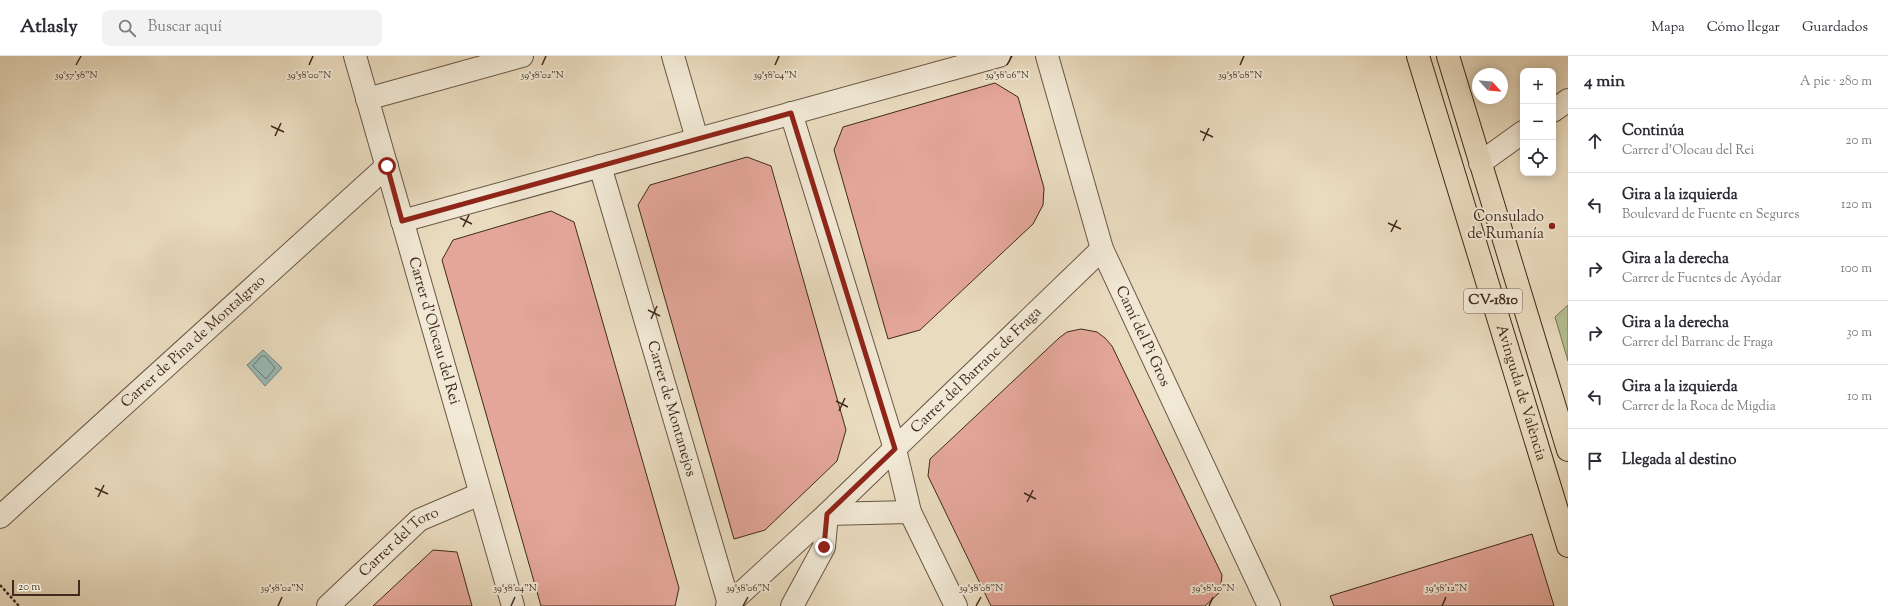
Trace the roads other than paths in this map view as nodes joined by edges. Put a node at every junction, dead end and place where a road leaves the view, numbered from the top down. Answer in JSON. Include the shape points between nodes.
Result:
{"nodes":[{"id":1,"x":355,"y":56,"type":"edge"},
{"id":2,"x":522,"y":56,"type":"edge"},
{"id":3,"x":673,"y":56,"type":"edge"},
{"id":4,"x":999,"y":56,"type":"edge"},
{"id":5,"x":1047,"y":56,"type":"edge"},
{"id":6,"x":1418,"y":56,"type":"edge"},
{"id":7,"x":1448,"y":56,"type":"edge"},
{"id":8,"x":367,"y":99,"type":"junction"},
{"id":9,"x":1568,"y":100,"type":"edge"},
{"id":10,"x":1556,"y":109,"type":"edge"},
{"id":11,"x":791,"y":113,"type":"junction"},
{"id":12,"x":1520,"y":134,"type":"edge"},
{"id":13,"x":697,"y":139,"type":"junction"},
{"id":14,"x":1480,"y":163,"type":"junction"},
{"id":15,"x":387,"y":166,"type":"junction"},
{"id":16,"x":600,"y":166,"type":"junction"},
{"id":17,"x":402,"y":221,"type":"junction"},
{"id":18,"x":1102,"y":250,"type":"junction"},
{"id":19,"x":895,"y":449,"type":"junction"},
{"id":20,"x":1568,"y":450,"type":"edge"},
{"id":21,"x":480,"y":494,"type":"junction"},
{"id":22,"x":910,"y":512,"type":"junction"},
{"id":23,"x":827,"y":514,"type":"junction"},
{"id":24,"x":0,"y":518,"type":"edge"},
{"id":25,"x":1568,"y":546,"type":"edge"},
{"id":26,"x":1264,"y":604,"type":"edge"},
{"id":27,"x":728,"y":605,"type":"edge"},
{"id":28,"x":328,"y":606,"type":"edge"},
{"id":29,"x":513,"y":606,"type":"edge"},
{"id":30,"x":792,"y":606,"type":"edge"},
{"id":31,"x":956,"y":606,"type":"edge"}],
"edges":[{"from":1,"to":8,"type":"street","name":"Carrer d'Olocau del Rei"},
{"from":2,"to":8,"type":"street"},
{"from":3,"to":13,"type":"street"},
{"from":4,"to":11,"type":"street"},
{"from":5,"to":18,"type":"street","name":"Camí del Pi Gros"},
{"from":6,"to":25,"type":"main road","name":"Avinguda de València","number":"CV-1810"},
{"from":7,"to":14,"type":"main road","name":"Avinguda de València","number":"CV-1810"},
{"from":8,"to":15,"type":"street","name":"Carrer d'Olocau del Rei"},
{"from":9,"to":10,"type":"street"},
{"from":11,"to":13,"type":"street"},
{"from":11,"to":19,"type":"street"},
{"from":12,"to":14,"type":"street"},
{"from":13,"to":16,"type":"street"},
{"from":14,"to":20,"type":"main road","name":"Avinguda de València","number":"CV-1810"},
{"from":15,"to":17,"type":"street","name":"Carrer d'Olocau del Rei"},
{"from":15,"to":24,"type":"street","name":"Carrer de Pina de Montalgrao"},
{"from":16,"to":17,"type":"street"},
{"from":16,"to":27,"type":"street","name":"Carrer de Montanejos"},
{"from":17,"to":21,"type":"street","name":"Carrer d'Olocau del Rei"},
{"from":18,"to":19,"type":"street","name":"Carrer del Barranc de Fraga"},
{"from":18,"to":26,"type":"street","name":"Camí del Pi Gros"},
{"from":19,"to":22,"type":"street"},
{"from":19,"to":23,"type":"street","name":"Carrer del Barranc de Fraga"},
{"from":21,"to":28,"type":"street","name":"Carrer del Toro","via":[[419,520]]},
{"from":21,"to":29,"type":"street","name":"Carrer d'Olocau del Rei"},
{"from":22,"to":23,"type":"street"},
{"from":22,"to":31,"type":"street"},
{"from":23,"to":27,"type":"street","name":"Carrer del Barranc de Fraga"},
{"from":23,"to":30,"type":"street","via":[[824,547]]}]}
